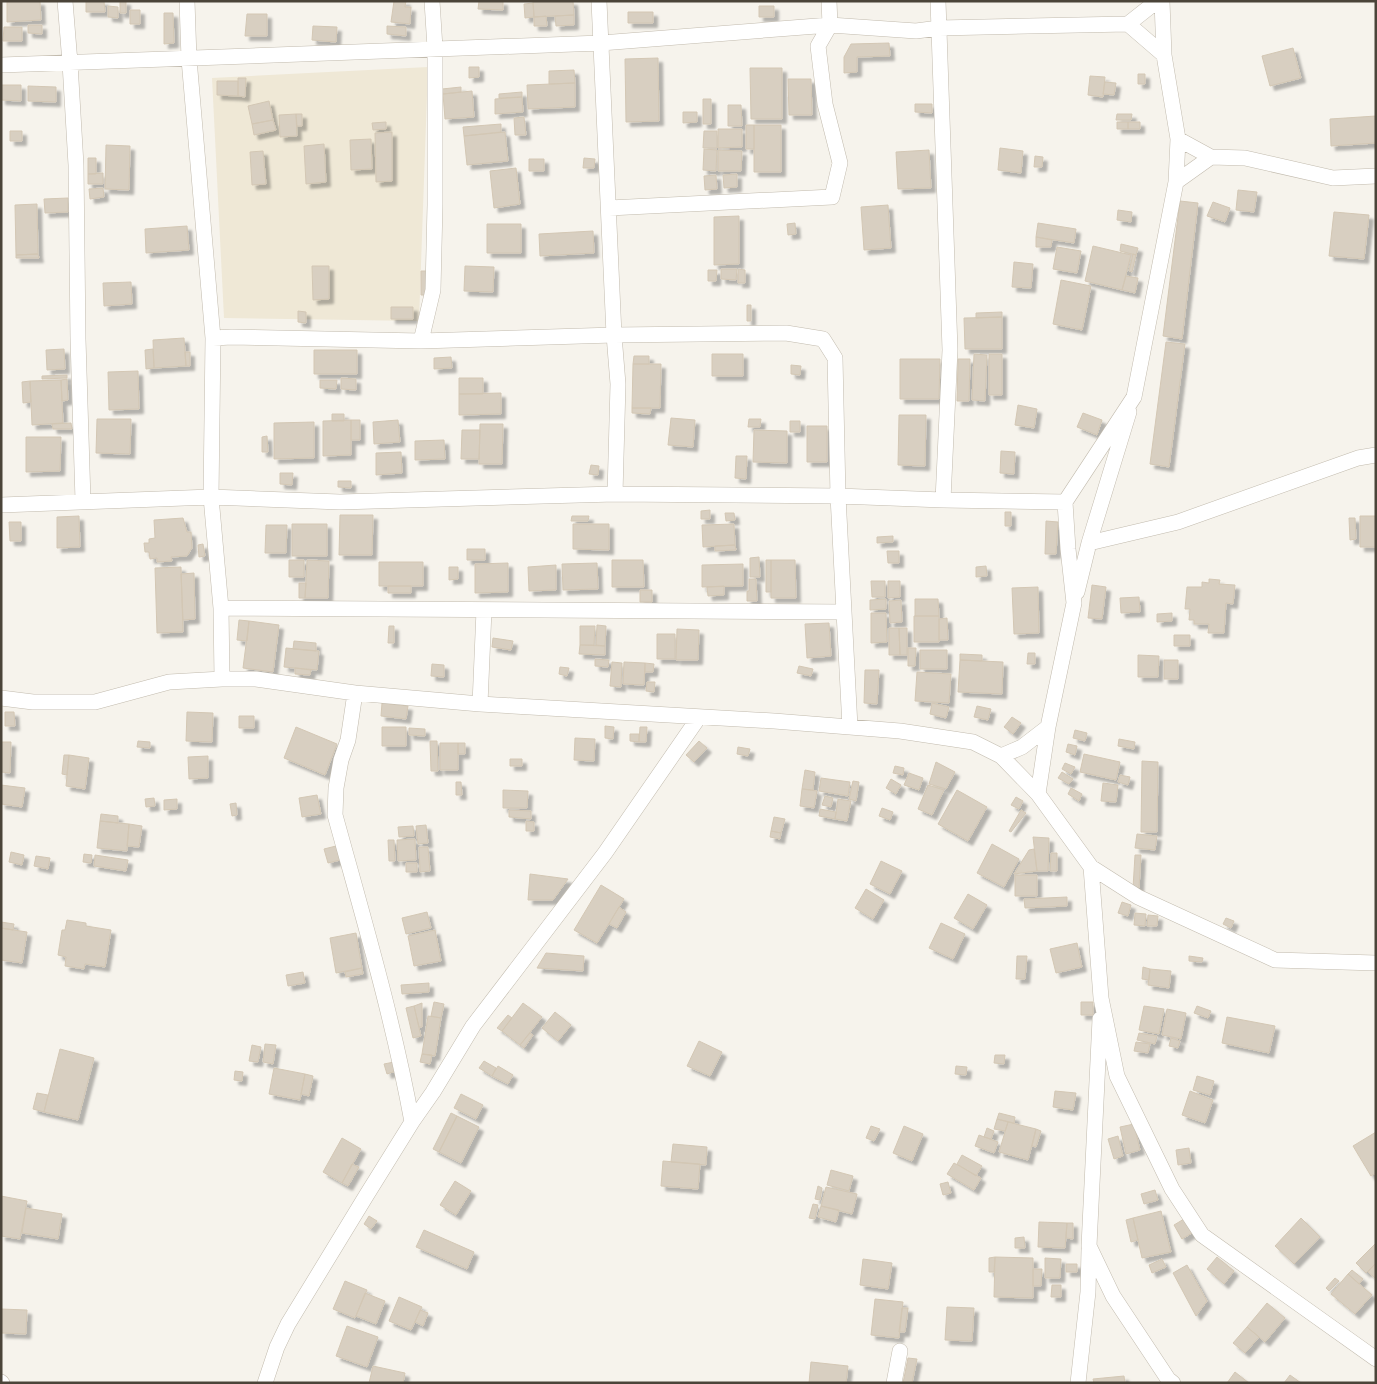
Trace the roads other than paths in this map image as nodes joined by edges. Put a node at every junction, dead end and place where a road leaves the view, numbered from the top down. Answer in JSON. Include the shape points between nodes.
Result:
{"nodes":[{"id":1,"x":64,"y":1,"type":"edge"},
{"id":2,"x":187,"y":1,"type":"edge"},
{"id":3,"x":432,"y":1,"type":"edge"},
{"id":4,"x":599,"y":1,"type":"edge"},
{"id":5,"x":829,"y":1,"type":"edge"},
{"id":6,"x":938,"y":1,"type":"edge"},
{"id":7,"x":1153,"y":1,"type":"edge"},
{"id":8,"x":1162,"y":1,"type":"edge"},
{"id":9,"x":1128,"y":24,"type":"junction"},
{"id":10,"x":830,"y":25,"type":"junction"},
{"id":11,"x":939,"y":28,"type":"junction"},
{"id":12,"x":601,"y":43,"type":"junction"},
{"id":13,"x":435,"y":48,"type":"junction"},
{"id":14,"x":1164,"y":55,"type":"junction"},
{"id":15,"x":189,"y":59,"type":"junction"},
{"id":16,"x":70,"y":63,"type":"junction"},
{"id":17,"x":1,"y":65,"type":"edge"},
{"id":18,"x":1178,"y":139,"type":"junction"},
{"id":19,"x":1211,"y":157,"type":"junction"},
{"id":20,"x":1376,"y":176,"type":"edge"},
{"id":21,"x":1176,"y":182,"type":"junction"},
{"id":22,"x":609,"y":208,"type":"junction"},
{"id":23,"x":614,"y":335,"type":"junction"},
{"id":24,"x":213,"y":338,"type":"junction"},
{"id":25,"x":421,"y":341,"type":"junction"},
{"id":26,"x":1134,"y":397,"type":"junction"},
{"id":27,"x":1376,"y":454,"type":"edge"},
{"id":28,"x":614,"y":494,"type":"junction"},
{"id":29,"x":838,"y":496,"type":"junction"},
{"id":30,"x":211,"y":497,"type":"junction"},
{"id":31,"x":943,"y":500,"type":"junction"},
{"id":32,"x":83,"y":501,"type":"junction"},
{"id":33,"x":1065,"y":502,"type":"junction"},
{"id":34,"x":1,"y":504,"type":"edge"},
{"id":35,"x":1088,"y":543,"type":"junction"},
{"id":36,"x":1074,"y":603,"type":"junction"},
{"id":37,"x":221,"y":608,"type":"junction"},
{"id":38,"x":484,"y":610,"type":"junction"},
{"id":39,"x":844,"y":612,"type":"junction"},
{"id":40,"x":222,"y":679,"type":"junction"},
{"id":41,"x":355,"y":693,"type":"junction"},
{"id":42,"x":1,"y":698,"type":"edge"},
{"id":43,"x":480,"y":704,"type":"junction"},
{"id":44,"x":699,"y":717,"type":"junction"},
{"id":45,"x":850,"y":727,"type":"junction"},
{"id":46,"x":1048,"y":727,"type":"junction"},
{"id":47,"x":1000,"y":756,"type":"junction"},
{"id":48,"x":1038,"y":794,"type":"junction"},
{"id":49,"x":1091,"y":867,"type":"junction"},
{"id":50,"x":1376,"y":963,"type":"edge"},
{"id":51,"x":1101,"y":998,"type":"junction"},
{"id":52,"x":412,"y":1122,"type":"junction"},
{"id":53,"x":1089,"y":1246,"type":"junction"},
{"id":54,"x":900,"y":1351,"type":"dead end"},
{"id":55,"x":1376,"y":1359,"type":"edge"},
{"id":56,"x":265,"y":1383,"type":"edge"},
{"id":57,"x":894,"y":1383,"type":"edge"},
{"id":58,"x":1078,"y":1383,"type":"edge"},
{"id":59,"x":1173,"y":1383,"type":"edge"}],
"edges":[{"from":1,"to":16,"type":"street"},
{"from":2,"to":15,"type":"street"},
{"from":3,"to":13,"type":"street"},
{"from":4,"to":12,"type":"street"},
{"from":5,"to":10,"type":"street"},
{"from":6,"to":11,"type":"street"},
{"from":7,"to":9,"type":"street"},
{"from":8,"to":14,"type":"street"},
{"from":9,"to":11,"type":"street"},
{"from":9,"to":14,"type":"street"},
{"from":10,"to":11,"type":"street","via":[[916,31]]},
{"from":10,"to":12,"type":"street"},
{"from":10,"to":22,"type":"street","via":[[818,46],[825,104],[840,164],[832,198]]},
{"from":11,"to":31,"type":"street","via":[[950,350]]},
{"from":12,"to":13,"type":"street"},
{"from":12,"to":22,"type":"street"},
{"from":13,"to":15,"type":"street"},
{"from":13,"to":25,"type":"street","via":[[433,290]]},
{"from":14,"to":18,"type":"street"},
{"from":15,"to":16,"type":"street"},
{"from":15,"to":24,"type":"street"},
{"from":16,"to":17,"type":"street"},
{"from":16,"to":32,"type":"street","via":[[76,164]]},
{"from":18,"to":19,"type":"street"},
{"from":18,"to":21,"type":"street"},
{"from":19,"to":20,"type":"street","via":[[1245,158],[1333,178]]},
{"from":19,"to":21,"type":"street"},
{"from":21,"to":26,"type":"street"},
{"from":22,"to":23,"type":"street"},
{"from":23,"to":25,"type":"street"},
{"from":23,"to":28,"type":"street","via":[[618,384]]},
{"from":23,"to":29,"type":"street","via":[[786,333],[823,339],[835,358]]},
{"from":24,"to":25,"type":"street"},
{"from":24,"to":30,"type":"street"},
{"from":26,"to":33,"type":"street"},
{"from":26,"to":35,"type":"street"},
{"from":27,"to":35,"type":"street","via":[[1178,522]]},
{"from":28,"to":29,"type":"street"},
{"from":28,"to":30,"type":"street","via":[[340,502]]},
{"from":29,"to":31,"type":"street"},
{"from":29,"to":39,"type":"street"},
{"from":30,"to":32,"type":"street"},
{"from":30,"to":37,"type":"street"},
{"from":31,"to":33,"type":"street"},
{"from":32,"to":34,"type":"street"},
{"from":33,"to":36,"type":"street"},
{"from":35,"to":36,"type":"street"},
{"from":36,"to":46,"type":"street"},
{"from":37,"to":38,"type":"street"},
{"from":37,"to":40,"type":"street"},
{"from":38,"to":39,"type":"street"},
{"from":38,"to":43,"type":"street"},
{"from":39,"to":45,"type":"street"},
{"from":40,"to":41,"type":"street","via":[[256,680]]},
{"from":40,"to":42,"type":"street","via":[[169,682],[96,702],[33,702]]},
{"from":41,"to":43,"type":"street"},
{"from":41,"to":52,"type":"street","via":[[336,788],[335,815],[402,1068]]},
{"from":43,"to":44,"type":"street"},
{"from":44,"to":45,"type":"street"},
{"from":44,"to":52,"type":"street","via":[[605,853],[472,1026],[434,1092]]},
{"from":45,"to":47,"type":"street","via":[[973,742]]},
{"from":46,"to":47,"type":"street","via":[[1022,747]]},
{"from":46,"to":48,"type":"street"},
{"from":47,"to":48,"type":"street"},
{"from":48,"to":49,"type":"street"},
{"from":49,"to":50,"type":"street","via":[[1138,897],[1275,960]]},
{"from":49,"to":51,"type":"street"},
{"from":51,"to":53,"type":"street"},
{"from":51,"to":55,"type":"street","via":[[1117,1076],[1172,1188],[1202,1235]]},
{"from":52,"to":56,"type":"street","via":[[288,1324]]},
{"from":53,"to":58,"type":"street","via":[[1088,1292]]},
{"from":53,"to":59,"type":"street","via":[[1113,1296]]},
{"from":54,"to":57,"type":"street"}]}
